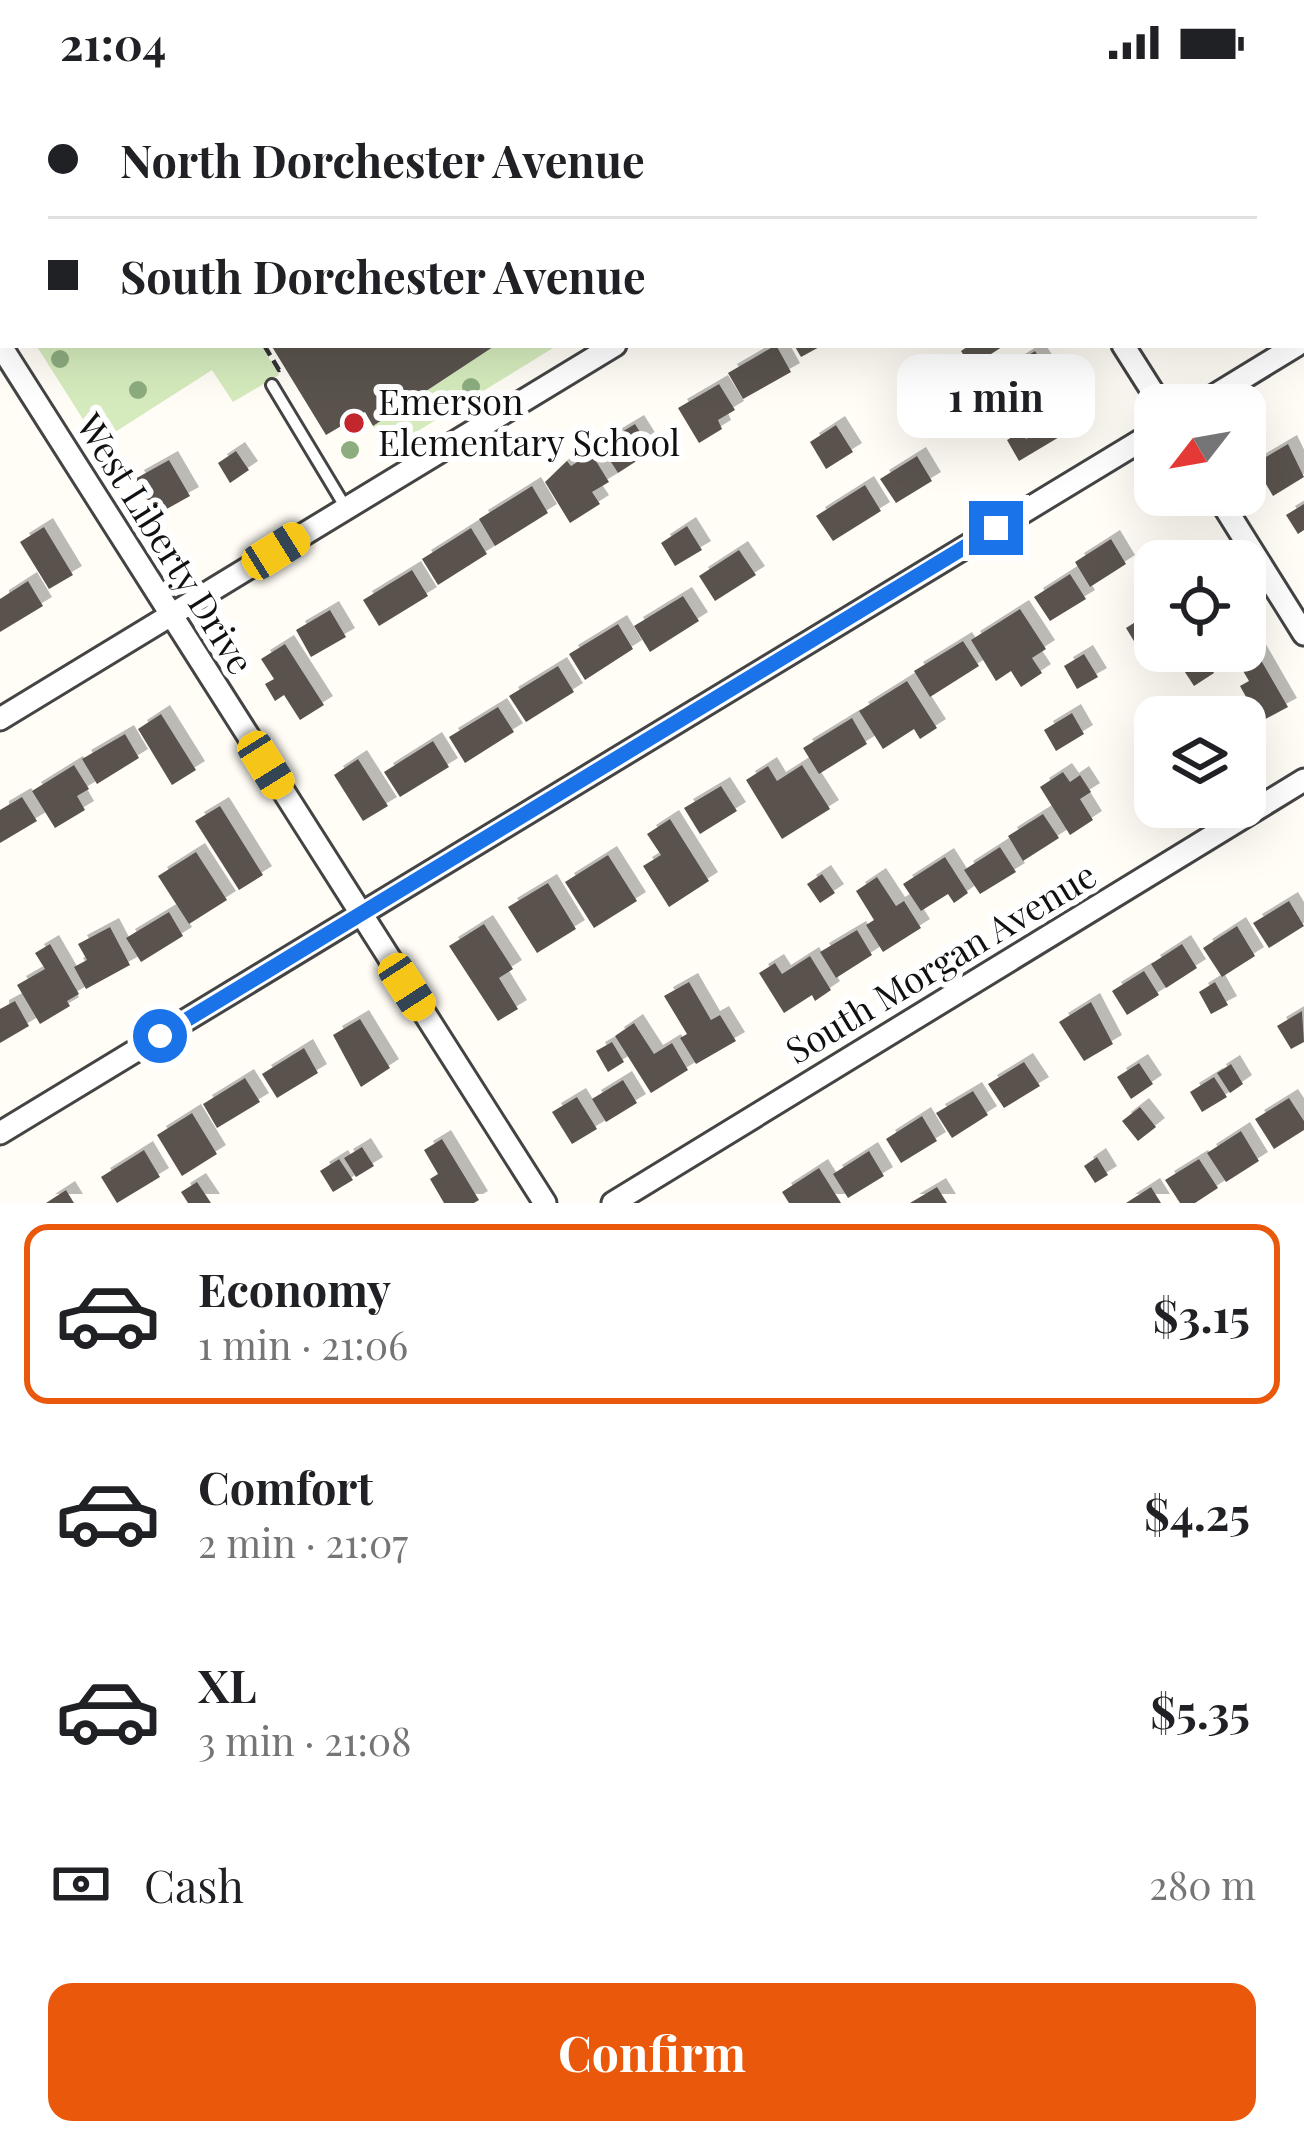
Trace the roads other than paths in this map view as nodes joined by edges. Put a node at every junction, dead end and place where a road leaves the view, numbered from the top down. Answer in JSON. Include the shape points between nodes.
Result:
{"nodes":[{"id":1,"x":2,"y":348,"type":"edge"},
{"id":2,"x":610,"y":348,"type":"edge"},
{"id":3,"x":1125,"y":348,"type":"edge"},
{"id":4,"x":1293,"y":348,"type":"edge"},
{"id":5,"x":1148,"y":384,"type":"edge"},
{"id":6,"x":1233,"y":384,"type":"edge"},
{"id":7,"x":272,"y":385,"type":"dead end"},
{"id":8,"x":1134,"y":444,"type":"edge"},
{"id":9,"x":346,"y":508,"type":"junction"},
{"id":10,"x":1230,"y":516,"type":"edge"},
{"id":11,"x":171,"y":615,"type":"junction"},
{"id":12,"x":1304,"y":634,"type":"edge"},
{"id":13,"x":0,"y":719,"type":"edge"},
{"id":14,"x":1304,"y":780,"type":"edge"},
{"id":15,"x":361,"y":915,"type":"junction"},
{"id":16,"x":0,"y":1133,"type":"edge"},
{"id":17,"x":545,"y":1203,"type":"edge"},
{"id":18,"x":613,"y":1203,"type":"edge"}],
"edges":[{"from":1,"to":11,"type":"street","name":"West Liberty Drive"},
{"from":2,"to":9,"type":"street"},
{"from":3,"to":5,"type":"street"},
{"from":4,"to":6,"type":"street"},
{"from":7,"to":9,"type":"lane"},
{"from":8,"to":15,"type":"street"},
{"from":9,"to":11,"type":"street"},
{"from":10,"to":12,"type":"street"},
{"from":11,"to":13,"type":"street"},
{"from":11,"to":15,"type":"street","name":"West Liberty Drive"},
{"from":14,"to":18,"type":"street","name":"South Morgan Avenue"},
{"from":15,"to":16,"type":"street"},
{"from":15,"to":17,"type":"street","name":"West Liberty Drive"}]}
